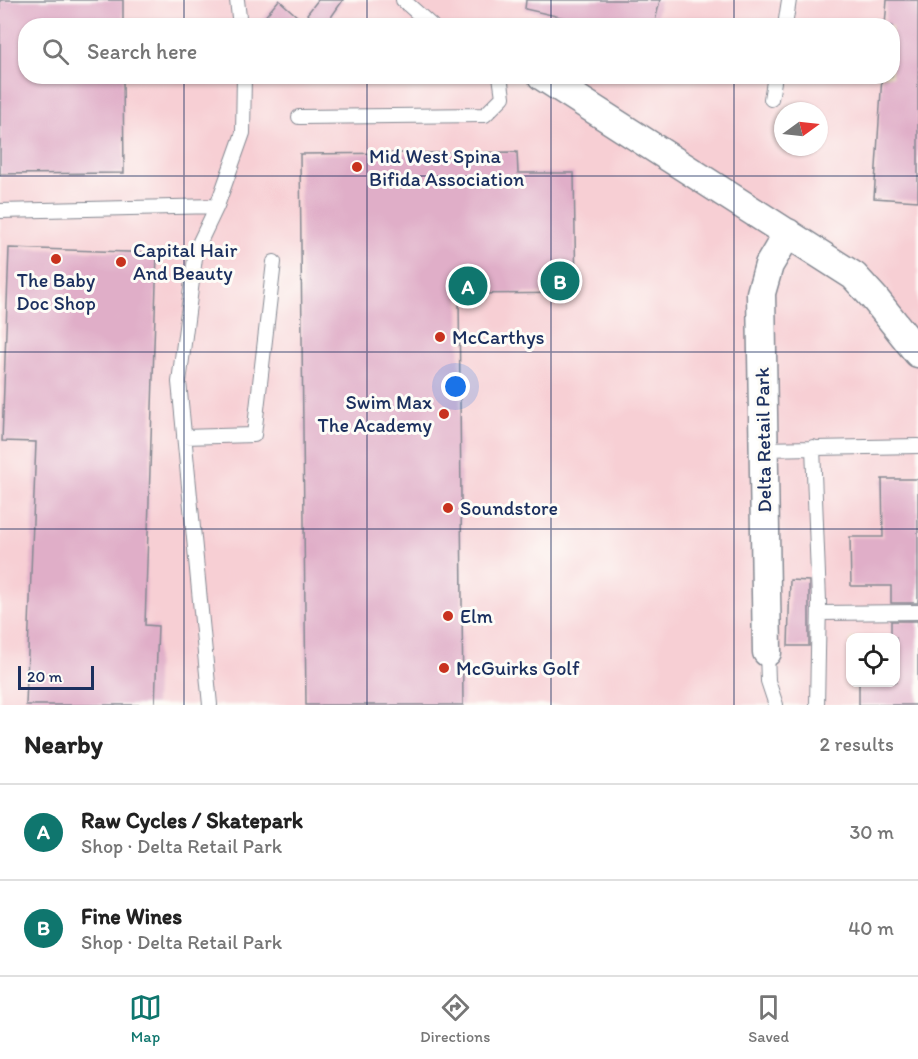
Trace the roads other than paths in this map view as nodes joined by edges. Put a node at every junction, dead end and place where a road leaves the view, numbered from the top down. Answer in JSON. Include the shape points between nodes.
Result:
{"nodes":[{"id":1,"x":237,"y":0,"type":"edge"},
{"id":2,"x":403,"y":0,"type":"edge"},
{"id":3,"x":789,"y":0,"type":"edge"},
{"id":4,"x":239,"y":18,"type":"edge"},
{"id":5,"x":423,"y":18,"type":"edge"},
{"id":6,"x":786,"y":18,"type":"edge"},
{"id":7,"x":244,"y":84,"type":"edge"},
{"id":8,"x":501,"y":84,"type":"edge"},
{"id":9,"x":555,"y":84,"type":"edge"},
{"id":10,"x":774,"y":84,"type":"edge"},
{"id":11,"x":771,"y":99,"type":"dead end"},
{"id":12,"x":299,"y":117,"type":"dead end"},
{"id":13,"x":217,"y":206,"type":"junction"},
{"id":14,"x":0,"y":211,"type":"edge"},
{"id":15,"x":788,"y":233,"type":"junction"},
{"id":16,"x":274,"y":262,"type":"dead end"},
{"id":17,"x":918,"y":353,"type":"edge"},
{"id":18,"x":184,"y":437,"type":"junction"},
{"id":19,"x":918,"y":446,"type":"edge"},
{"id":20,"x":813,"y":447,"type":"junction"},
{"id":21,"x":763,"y":449,"type":"junction"},
{"id":22,"x":918,"y":612,"type":"edge"},
{"id":23,"x":819,"y":613,"type":"junction"},
{"id":24,"x":767,"y":652,"type":"joint"},
{"id":25,"x":210,"y":705,"type":"edge"},
{"id":26,"x":776,"y":705,"type":"edge"},
{"id":27,"x":817,"y":705,"type":"edge"}],
"edges":[{"from":1,"to":4,"type":"lane"},
{"from":2,"to":5,"type":"lane"},
{"from":3,"to":6,"type":"lane"},
{"from":7,"to":13,"type":"lane","via":[[243,133]]},
{"from":8,"to":12,"type":"lane","via":[[503,97],[485,115]]},
{"from":9,"to":15,"type":"street"},
{"from":10,"to":11,"type":"lane"},
{"from":13,"to":14,"type":"lane"},
{"from":13,"to":18,"type":"lane","via":[[196,250],[179,382]]},
{"from":15,"to":17,"type":"street","via":[[854,276]]},
{"from":15,"to":21,"type":"street","name":"Delta Retail Park","via":[[769,265],[761,293]]},
{"from":16,"to":18,"type":"lane","via":[[254,435]]},
{"from":18,"to":25,"type":"lane"},
{"from":19,"to":20,"type":"lane"},
{"from":20,"to":21,"type":"lane"},
{"from":20,"to":23,"type":"lane"},
{"from":21,"to":24,"type":"street","name":"Delta Retail Park"},
{"from":22,"to":23,"type":"lane"},
{"from":23,"to":27,"type":"lane"},
{"from":24,"to":26,"type":"lane","via":[[768,681]]}]}
